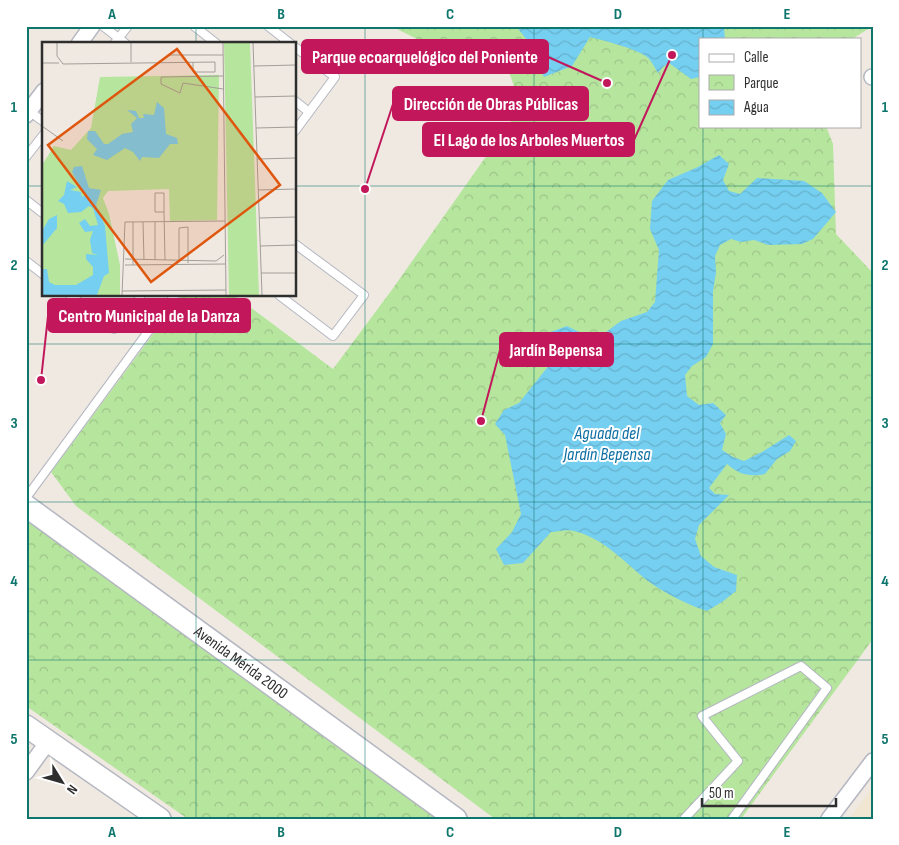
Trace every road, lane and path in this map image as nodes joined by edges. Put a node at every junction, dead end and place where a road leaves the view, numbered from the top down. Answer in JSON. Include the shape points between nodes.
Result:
{"nodes":[{"id":1,"x":92,"y":26,"type":"edge"},
{"id":2,"x":103,"y":26,"type":"edge"},
{"id":3,"x":128,"y":26,"type":"edge"},
{"id":4,"x":194,"y":26,"type":"edge"},
{"id":5,"x":268,"y":26,"type":"edge"},
{"id":6,"x":116,"y":41,"type":"edge"},
{"id":7,"x":80,"y":42,"type":"edge"},
{"id":8,"x":214,"y":42,"type":"edge"},
{"id":9,"x":288,"y":42,"type":"edge"},
{"id":10,"x":296,"y":48,"type":"edge"},
{"id":11,"x":42,"y":94,"type":"edge"},
{"id":12,"x":296,"y":102,"type":"edge"},
{"id":13,"x":309,"y":112,"type":"junction"},
{"id":14,"x":27,"y":113,"type":"edge"},
{"id":15,"x":42,"y":121,"type":"edge"},
{"id":16,"x":296,"y":130,"type":"edge"},
{"id":17,"x":42,"y":137,"type":"edge"},
{"id":18,"x":26,"y":157,"type":"edge"},
{"id":19,"x":26,"y":200,"type":"edge"},
{"id":20,"x":42,"y":212,"type":"edge"},
{"id":21,"x":296,"y":245,"type":"edge"},
{"id":22,"x":26,"y":261,"type":"edge"},
{"id":23,"x":42,"y":273,"type":"edge"},
{"id":24,"x":71,"y":296,"type":"edge"},
{"id":25,"x":139,"y":296,"type":"edge"},
{"id":26,"x":174,"y":296,"type":"edge"},
{"id":27,"x":280,"y":296,"type":"edge"},
{"id":28,"x":26,"y":498,"type":"edge"},
{"id":29,"x":26,"y":506,"type":"edge"},
{"id":30,"x":26,"y":726,"type":"edge"},
{"id":31,"x":47,"y":740,"type":"junction"},
{"id":32,"x":873,"y":761,"type":"edge"},
{"id":33,"x":26,"y":772,"type":"edge"},
{"id":34,"x":160,"y":819,"type":"edge"},
{"id":35,"x":456,"y":819,"type":"edge"},
{"id":36,"x":684,"y":819,"type":"edge"},
{"id":37,"x":732,"y":819,"type":"edge"},
{"id":38,"x":829,"y":819,"type":"edge"}],
"edges":[{"from":1,"to":7,"type":"street"},
{"from":2,"to":6,"type":"lane"},
{"from":3,"to":6,"type":"lane"},
{"from":4,"to":8,"type":"lane"},
{"from":5,"to":9,"type":"lane"},
{"from":10,"to":13,"type":"lane","via":[[335,76]]},
{"from":11,"to":14,"type":"street"},
{"from":12,"to":13,"type":"lane"},
{"from":13,"to":16,"type":"lane"},
{"from":14,"to":15,"type":"lane"},
{"from":17,"to":18,"type":"lane"},
{"from":19,"to":20,"type":"lane"},
{"from":21,"to":27,"type":"lane","via":[[364,295],[333,336]]},
{"from":22,"to":23,"type":"lane"},
{"from":24,"to":25,"type":"lane","via":[[114,329]]},
{"from":26,"to":28,"type":"lane"},
{"from":29,"to":35,"type":"main road","name":"Avenida Mérida 2000"},
{"from":30,"to":31,"type":"main road"},
{"from":31,"to":33,"type":"street"},
{"from":31,"to":34,"type":"main road"},
{"from":32,"to":38,"type":"street"},
{"from":36,"to":37,"type":"lane","via":[[738,761],[702,716],[801,666],[827,688]]}]}
